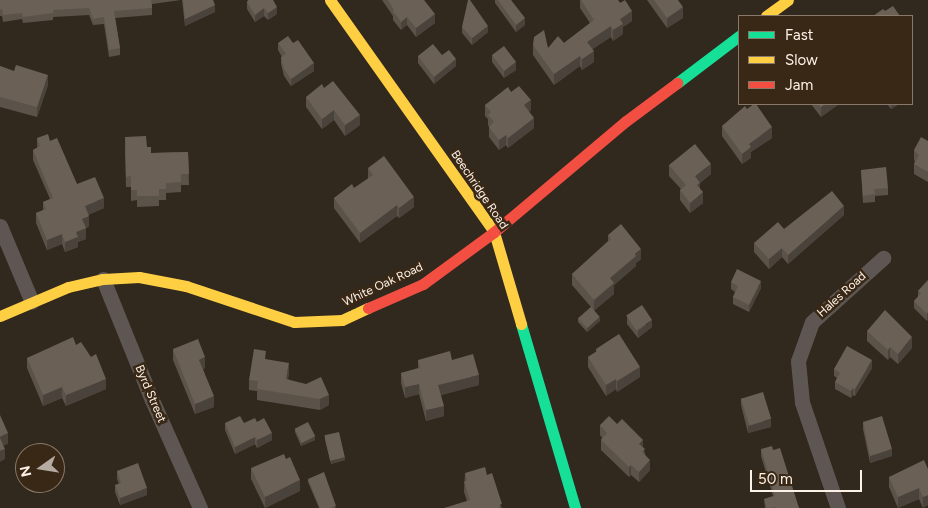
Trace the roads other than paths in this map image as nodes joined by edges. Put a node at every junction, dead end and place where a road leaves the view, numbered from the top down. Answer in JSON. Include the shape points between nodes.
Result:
{"nodes":[{"id":1,"x":330,"y":0,"type":"edge"},
{"id":2,"x":788,"y":0,"type":"edge"},
{"id":3,"x":767,"y":15,"type":"edge"},
{"id":4,"x":738,"y":37,"type":"edge"},
{"id":5,"x":0,"y":226,"type":"edge"},
{"id":6,"x":494,"y":232,"type":"junction"},
{"id":7,"x":883,"y":258,"type":"dead end"},
{"id":8,"x":103,"y":279,"type":"junction"},
{"id":9,"x":32,"y":302,"type":"junction"},
{"id":10,"x":0,"y":316,"type":"edge"},
{"id":11,"x":200,"y":508,"type":"edge"},
{"id":12,"x":575,"y":508,"type":"edge"},
{"id":13,"x":838,"y":508,"type":"edge"}],
"edges":[{"from":1,"to":6,"type":"street","name":"Beechridge Road"},
{"from":2,"to":3,"type":"street"},
{"from":4,"to":6,"type":"street","name":"White Oak Road","via":[[626,121]]},
{"from":5,"to":9,"type":"street"},
{"from":6,"to":8,"type":"street","name":"White Oak Road","via":[[423,284],[342,320],[294,322],[186,286],[139,277]]},
{"from":6,"to":12,"type":"street","name":"Beechridge Road"},
{"from":7,"to":13,"type":"street","name":"Hales Road","via":[[812,322],[798,361],[802,402]]},
{"from":8,"to":9,"type":"street","name":"White Oak Road","via":[[68,287]]},
{"from":8,"to":11,"type":"street","name":"Byrd Street"},
{"from":9,"to":10,"type":"street","name":"White Oak Road"}]}
